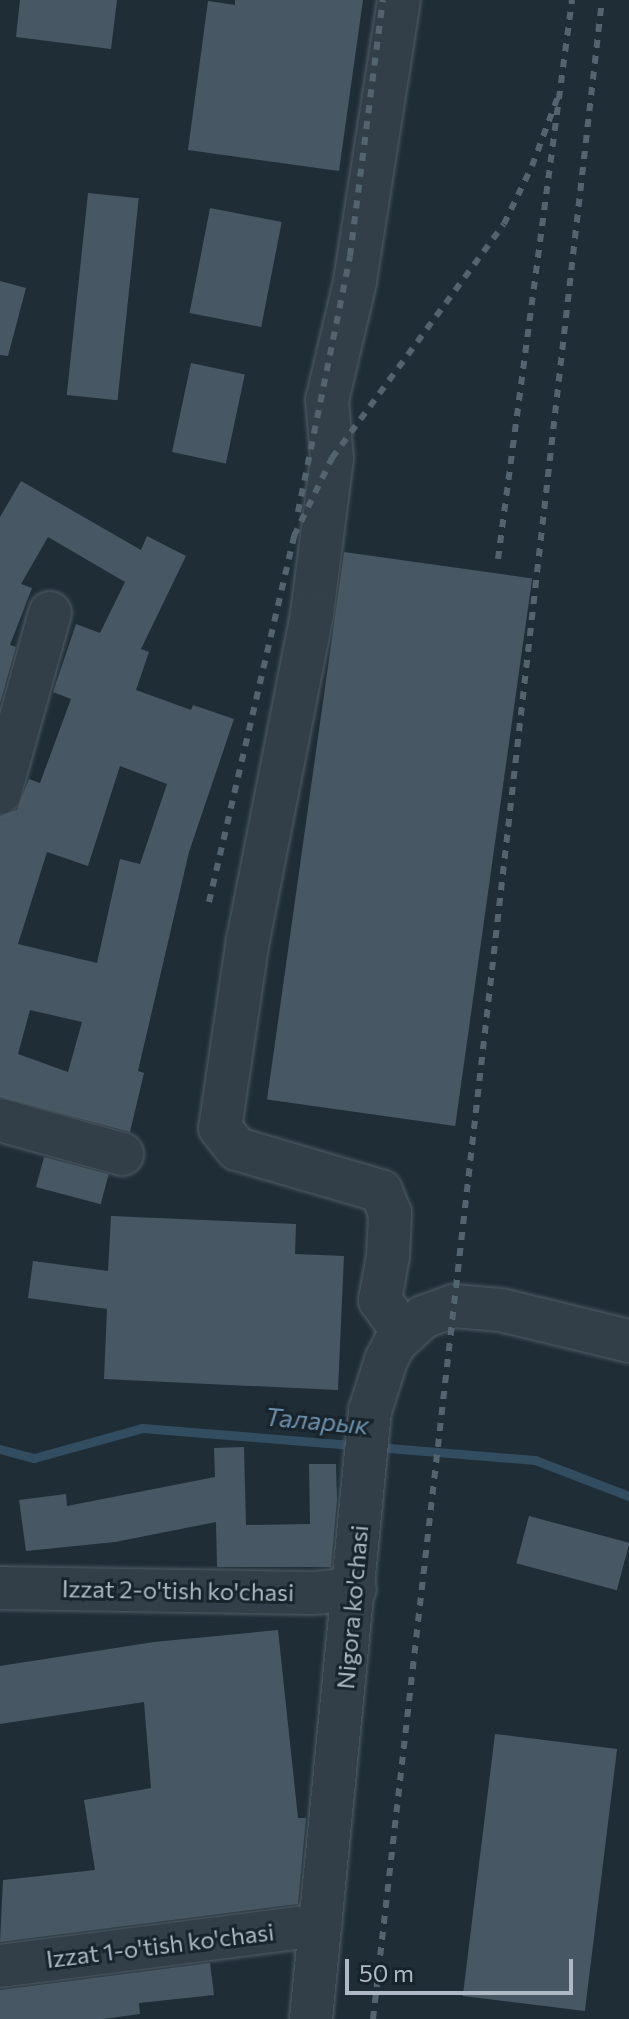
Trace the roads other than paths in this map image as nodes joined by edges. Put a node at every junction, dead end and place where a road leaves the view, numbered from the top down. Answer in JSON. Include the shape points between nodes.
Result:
{"nodes":[{"id":1,"x":399,"y":0,"type":"edge"},
{"id":2,"x":50,"y":613,"type":"dead end"},
{"id":3,"x":0,"y":793,"type":"edge"},
{"id":4,"x":0,"y":1120,"type":"edge"},
{"id":5,"x":122,"y":1154,"type":"dead end"},
{"id":6,"x":404,"y":1334,"type":"junction"},
{"id":7,"x":629,"y":1341,"type":"edge"},
{"id":8,"x":0,"y":1588,"type":"edge"},
{"id":9,"x":355,"y":1589,"type":"junction"},
{"id":10,"x":320,"y":1925,"type":"junction"},
{"id":11,"x":0,"y":1966,"type":"edge"},
{"id":12,"x":311,"y":2019,"type":"edge"}],
"edges":[{"from":1,"to":6,"type":"street","via":[[355,282],[327,400],[332,458],[312,614],[248,939],[220,1128],[237,1149],[381,1191],[390,1213],[380,1300]]},
{"from":2,"to":3,"type":"street"},
{"from":4,"to":5,"type":"street"},
{"from":6,"to":7,"type":"street","name":"Nigora ko'chasi","via":[[423,1317],[454,1306],[526,1315]]},
{"from":6,"to":9,"type":"street","name":"Nigora ko'chasi","via":[[386,1360],[370,1411]]},
{"from":8,"to":9,"type":"street","name":"Izzat 2-o'tish ko'chasi","via":[[313,1593]]},
{"from":9,"to":10,"type":"street","name":"Nigora ko'chasi"},
{"from":10,"to":11,"type":"street","name":"Izzat 1-o'tish ko'chasi"},
{"from":10,"to":12,"type":"street","name":"Nigora ko'chasi"}]}
